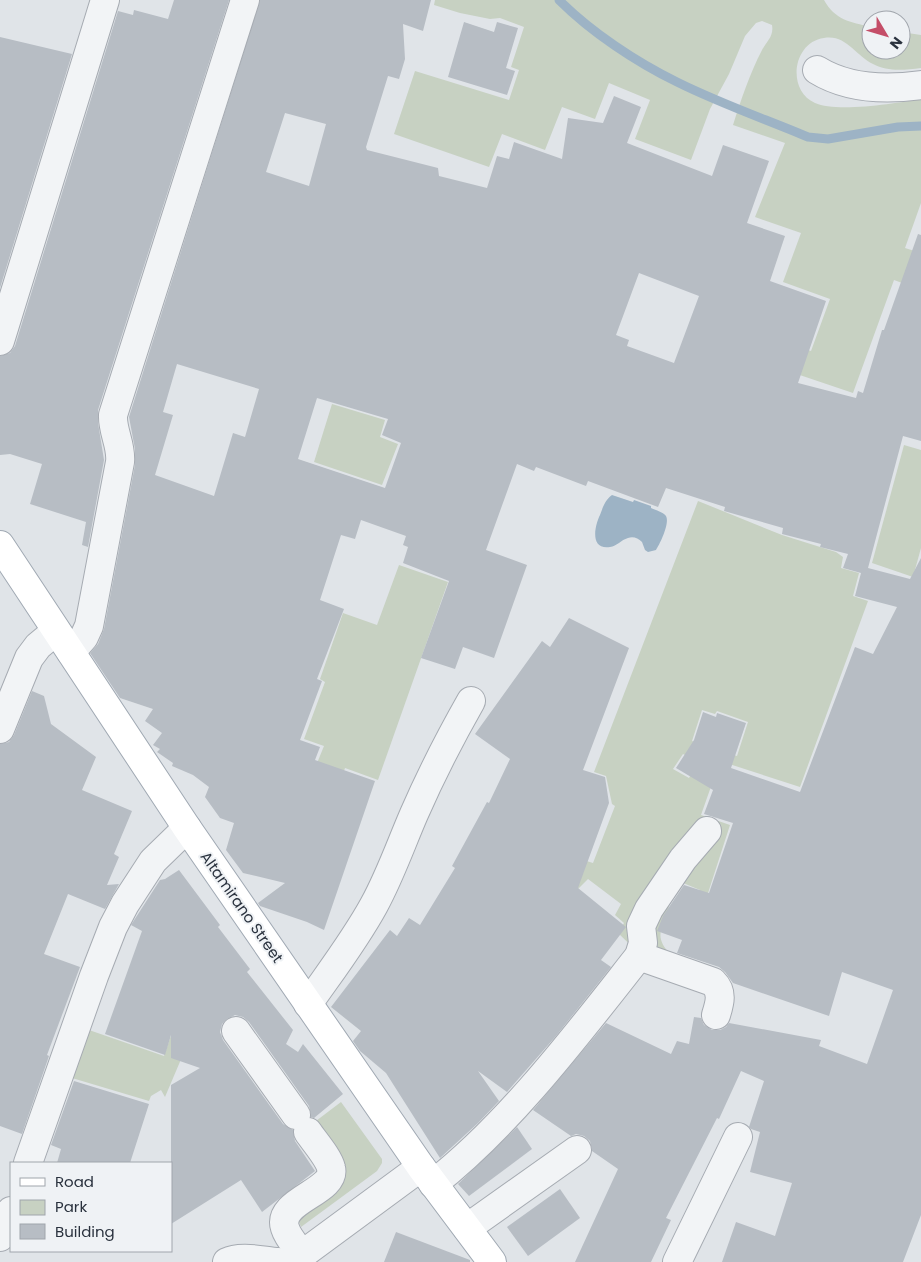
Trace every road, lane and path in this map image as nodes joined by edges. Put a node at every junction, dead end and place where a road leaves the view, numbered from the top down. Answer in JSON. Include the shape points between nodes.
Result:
{"nodes":[{"id":1,"x":105,"y":0,"type":"edge"},
{"id":2,"x":245,"y":0,"type":"edge"},
{"id":3,"x":817,"y":70,"type":"dead end"},
{"id":4,"x":921,"y":85,"type":"edge"},
{"id":5,"x":0,"y":341,"type":"edge"},
{"id":6,"x":0,"y":545,"type":"edge"},
{"id":7,"x":63,"y":642,"type":"junction"},
{"id":8,"x":471,"y":701,"type":"dead end"},
{"id":9,"x":0,"y":729,"type":"edge"},
{"id":10,"x":188,"y":828,"type":"junction"},
{"id":11,"x":708,"y":831,"type":"dead end"},
{"id":12,"x":639,"y":956,"type":"junction"},
{"id":13,"x":308,"y":1004,"type":"junction"},
{"id":14,"x":716,"y":1014,"type":"dead end"},
{"id":15,"x":236,"y":1031,"type":"dead end"},
{"id":16,"x":738,"y":1137,"type":"dead end"},
{"id":17,"x":576,"y":1150,"type":"dead end"},
{"id":18,"x":28,"y":1162,"type":"edge"},
{"id":19,"x":427,"y":1175,"type":"junction"},
{"id":20,"x":10,"y":1213,"type":"edge"},
{"id":21,"x":467,"y":1228,"type":"junction"},
{"id":22,"x":0,"y":1237,"type":"edge"},
{"id":23,"x":291,"y":1259,"type":"edge"},
{"id":24,"x":227,"y":1262,"type":"edge"},
{"id":25,"x":492,"y":1262,"type":"edge"},
{"id":26,"x":677,"y":1262,"type":"edge"}],
"edges":[{"from":1,"to":5,"type":"street"},
{"from":2,"to":7,"type":"street","via":[[113,415],[120,462],[89,626],[84,637]]},
{"from":3,"to":4,"type":"street","via":[[855,85]]},
{"from":6,"to":7,"type":"main road","name":"Altamirano Street"},
{"from":7,"to":9,"type":"street","via":[[38,646],[29,658]]},
{"from":7,"to":10,"type":"main road","name":"Altamirano Street"},
{"from":8,"to":13,"type":"street","via":[[439,762],[374,905]]},
{"from":10,"to":13,"type":"main road","name":"Altamirano Street"},
{"from":10,"to":18,"type":"street","via":[[153,861],[114,927]]},
{"from":11,"to":12,"type":"street","via":[[649,909],[641,926],[643,943]]},
{"from":12,"to":14,"type":"street","via":[[713,982],[720,993]]},
{"from":12,"to":19,"type":"street","via":[[513,1108],[464,1158]]},
{"from":13,"to":19,"type":"main road","name":"Altamirano Street"},
{"from":15,"to":23,"type":"street","via":[[329,1163],[328,1181],[291,1209],[285,1219]]},
{"from":16,"to":26,"type":"street"},
{"from":17,"to":21,"type":"street"},
{"from":19,"to":21,"type":"main road","name":"Altamirano Street"},
{"from":19,"to":23,"type":"street"},
{"from":20,"to":22,"type":"street"},
{"from":21,"to":25,"type":"main road","name":"Altamirano Street"},
{"from":23,"to":24,"type":"street","via":[[232,1259]]}]}
